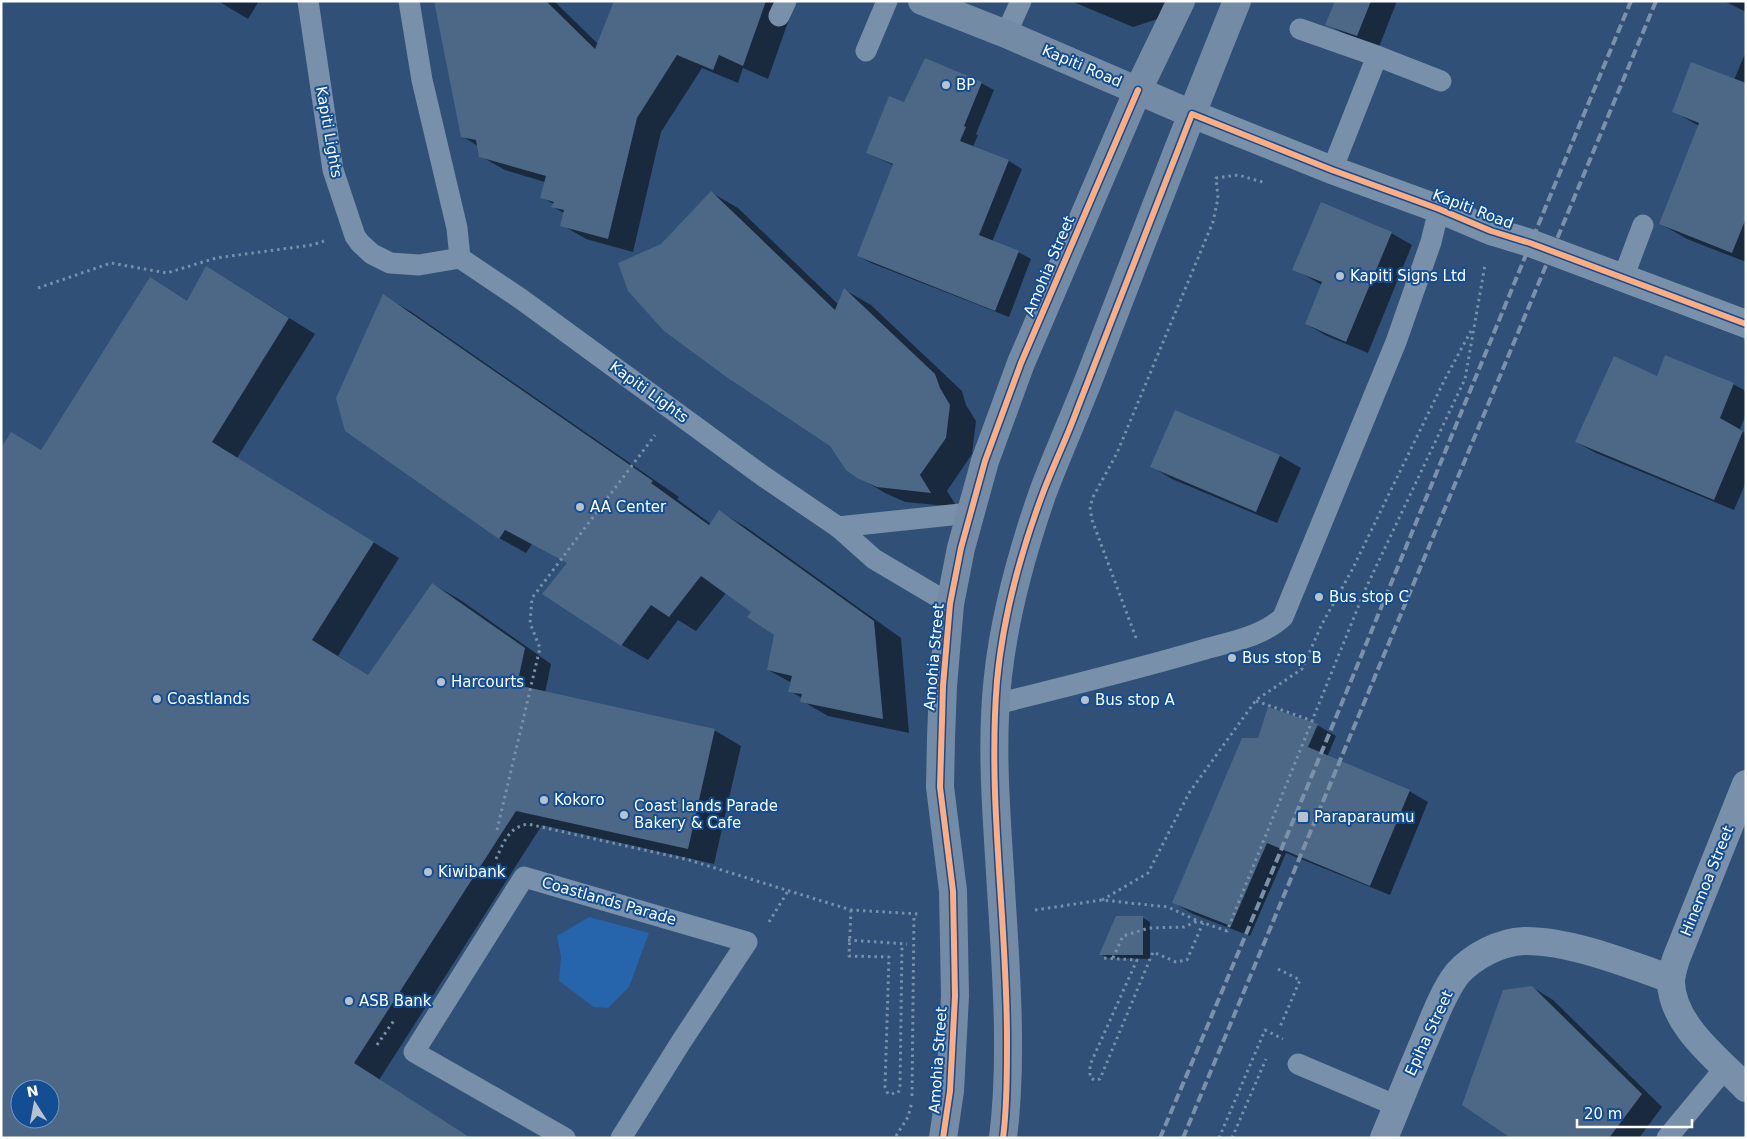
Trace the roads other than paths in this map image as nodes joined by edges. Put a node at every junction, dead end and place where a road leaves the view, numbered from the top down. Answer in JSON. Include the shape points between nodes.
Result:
{"nodes":[{"id":1,"x":308,"y":1,"type":"edge"},
{"id":2,"x":409,"y":1,"type":"edge"},
{"id":3,"x":887,"y":1,"type":"edge"},
{"id":4,"x":922,"y":1,"type":"edge"},
{"id":5,"x":1021,"y":1,"type":"edge"},
{"id":6,"x":1181,"y":1,"type":"edge"},
{"id":7,"x":1237,"y":1,"type":"edge"},
{"id":8,"x":1300,"y":29,"type":"dead end"},
{"id":9,"x":1006,"y":34,"type":"junction"},
{"id":10,"x":866,"y":51,"type":"dead end"},
{"id":11,"x":1377,"y":56,"type":"junction"},
{"id":12,"x":1441,"y":80,"type":"dead end"},
{"id":13,"x":1138,"y":90,"type":"junction"},
{"id":14,"x":1192,"y":114,"type":"junction"},
{"id":15,"x":1332,"y":170,"type":"junction"},
{"id":16,"x":1439,"y":209,"type":"junction"},
{"id":17,"x":1643,"y":224,"type":"dead end"},
{"id":18,"x":460,"y":258,"type":"junction"},
{"id":19,"x":1622,"y":278,"type":"junction"},
{"id":20,"x":1746,"y":324,"type":"edge"},
{"id":21,"x":970,"y":513,"type":"junction"},
{"id":22,"x":838,"y":527,"type":"junction"},
{"id":23,"x":950,"y":604,"type":"junction"},
{"id":24,"x":996,"y":704,"type":"junction"},
{"id":25,"x":1746,"y":784,"type":"edge"},
{"id":26,"x":1671,"y":979,"type":"junction"},
{"id":27,"x":1298,"y":1064,"type":"dead end"},
{"id":28,"x":1726,"y":1067,"type":"junction"},
{"id":29,"x":1746,"y":1088,"type":"edge"},
{"id":30,"x":1397,"y":1106,"type":"junction"},
{"id":31,"x":565,"y":1138,"type":"edge"},
{"id":32,"x":621,"y":1138,"type":"edge"},
{"id":33,"x":943,"y":1138,"type":"edge"},
{"id":34,"x":1004,"y":1138,"type":"edge"},
{"id":35,"x":1384,"y":1138,"type":"edge"},
{"id":36,"x":1667,"y":1138,"type":"edge"}],
"edges":[{"from":1,"to":18,"type":"lane","name":"Kapiti Lights","via":[[333,170],[352,230],[360,243],[390,263],[419,265]]},
{"from":2,"to":18,"type":"lane","via":[[422,80],[457,228]]},
{"from":3,"to":10,"type":"lane"},
{"from":4,"to":9,"type":"main road","name":"Kapiti Road"},
{"from":5,"to":9,"type":"lane"},
{"from":6,"to":13,"type":"main road","name":"Amohia Street"},
{"from":7,"to":14,"type":"main road"},
{"from":8,"to":11,"type":"lane"},
{"from":9,"to":13,"type":"main road","name":"Kapiti Road"},
{"from":11,"to":12,"type":"lane"},
{"from":11,"to":15,"type":"lane"},
{"from":13,"to":14,"type":"main road","name":"Kapiti Road"},
{"from":13,"to":21,"type":"main road","name":"Amohia Street","via":[[1021,363],[985,461]]},
{"from":14,"to":15,"type":"street","name":"Kapiti Road"},
{"from":14,"to":24,"type":"main road","via":[[1032,527],[1003,633]]},
{"from":15,"to":16,"type":"street","name":"Kapiti Road"},
{"from":16,"to":19,"type":"street","name":"Kapiti Road"},
{"from":16,"to":24,"type":"lane","via":[[1432,242],[1396,342],[1283,618],[1255,634],[1147,666]]},
{"from":17,"to":19,"type":"lane"},
{"from":18,"to":22,"type":"lane","name":"Kapiti Lights"},
{"from":19,"to":20,"type":"street","name":"Kapiti Road"},
{"from":21,"to":22,"type":"lane"},
{"from":21,"to":23,"type":"main road","name":"Amohia Street"},
{"from":22,"to":23,"type":"lane","name":"Kapiti Lights","via":[[874,559]]},
{"from":23,"to":33,"type":"main road","name":"Amohia Street","via":[[943,686],[940,787],[953,891],[955,996],[954,1050]]},
{"from":24,"to":34,"type":"main road","via":[[996,804],[1007,1018]]},
{"from":25,"to":26,"type":"street","name":"Hinemoa Street","via":[[1676,959]]},
{"from":26,"to":28,"type":"street","via":[[1684,1021]]},
{"from":26,"to":30,"type":"street","name":"Epiha Street","via":[[1623,962],[1547,942],[1522,941],[1500,945],[1477,957],[1458,974],[1441,1002]]},
{"from":27,"to":30,"type":"lane"},
{"from":28,"to":29,"type":"street"},
{"from":28,"to":36,"type":"lane"},
{"from":30,"to":35,"type":"street","name":"Epiha Street"},
{"from":31,"to":32,"type":"lane","name":"Coastlands Parade","via":[[414,1052],[524,877],[747,942]]}]}
